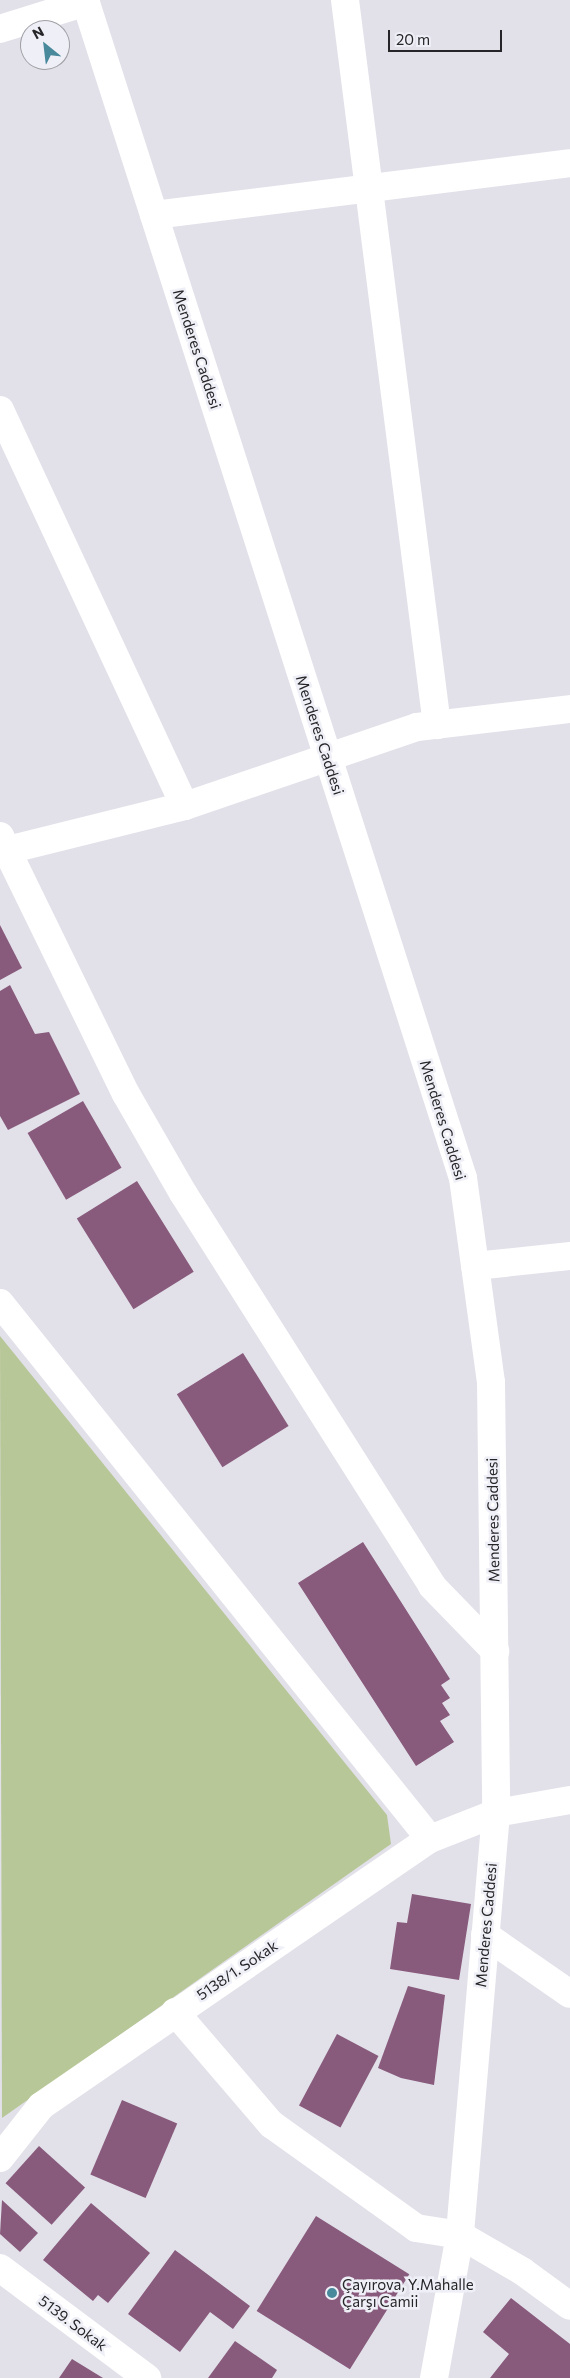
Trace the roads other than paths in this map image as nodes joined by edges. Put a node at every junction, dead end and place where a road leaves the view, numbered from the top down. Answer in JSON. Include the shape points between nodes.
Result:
{"nodes":[{"id":1,"x":345,"y":0,"type":"edge"},
{"id":2,"x":85,"y":1,"type":"edge"},
{"id":3,"x":0,"y":29,"type":"edge"},
{"id":4,"x":570,"y":163,"type":"edge"},
{"id":5,"x":368,"y":188,"type":"junction"},
{"id":6,"x":154,"y":215,"type":"junction"},
{"id":7,"x":0,"y":410,"type":"edge"},
{"id":8,"x":570,"y":709,"type":"edge"},
{"id":9,"x":437,"y":725,"type":"junction"},
{"id":10,"x":327,"y":756,"type":"junction"},
{"id":11,"x":185,"y":806,"type":"junction"},
{"id":12,"x":2,"y":846,"type":"edge"},
{"id":13,"x":570,"y":1256,"type":"edge"},
{"id":14,"x":475,"y":1266,"type":"junction"},
{"id":15,"x":0,"y":1303,"type":"edge"},
{"id":16,"x":495,"y":1651,"type":"junction"},
{"id":17,"x":570,"y":1800,"type":"edge"},
{"id":18,"x":496,"y":1813,"type":"junction"},
{"id":19,"x":430,"y":1839,"type":"junction"},
{"id":20,"x":486,"y":1935,"type":"junction"},
{"id":21,"x":570,"y":1994,"type":"edge"},
{"id":22,"x":175,"y":2012,"type":"junction"},
{"id":23,"x":0,"y":2158,"type":"edge"},
{"id":24,"x":460,"y":2235,"type":"junction"},
{"id":25,"x":0,"y":2268,"type":"edge"},
{"id":26,"x":570,"y":2306,"type":"edge"},
{"id":27,"x":147,"y":2378,"type":"edge"},
{"id":28,"x":434,"y":2378,"type":"edge"}],
"edges":[{"from":1,"to":5,"type":"street"},
{"from":2,"to":3,"type":"street"},
{"from":2,"to":6,"type":"street","name":"Menderes Caddesi"},
{"from":4,"to":5,"type":"street"},
{"from":5,"to":6,"type":"street"},
{"from":5,"to":9,"type":"street"},
{"from":6,"to":10,"type":"street","name":"Menderes Caddesi"},
{"from":7,"to":11,"type":"street"},
{"from":8,"to":9,"type":"street"},
{"from":9,"to":10,"type":"street","via":[[416,728]]},
{"from":10,"to":11,"type":"street"},
{"from":10,"to":14,"type":"street","name":"Menderes Caddesi","via":[[463,1178]]},
{"from":11,"to":12,"type":"street"},
{"from":12,"to":16,"type":"street","via":[[126,1094],[183,1193],[432,1586]]},
{"from":13,"to":14,"type":"street"},
{"from":14,"to":16,"type":"street","name":"Menderes Caddesi","via":[[491,1382]]},
{"from":15,"to":19,"type":"street"},
{"from":16,"to":18,"type":"street","name":"Menderes Caddesi"},
{"from":17,"to":18,"type":"street","name":"5138/1. Sokak"},
{"from":18,"to":19,"type":"street","name":"5138/1. Sokak"},
{"from":18,"to":20,"type":"street","name":"Menderes Caddesi"},
{"from":19,"to":22,"type":"street","name":"5138/1. Sokak"},
{"from":20,"to":21,"type":"street"},
{"from":20,"to":24,"type":"street","name":"Menderes Caddesi"},
{"from":22,"to":23,"type":"street","name":"5138/1. Sokak","via":[[41,2106]]},
{"from":22,"to":24,"type":"street","via":[[271,2124],[416,2228]]},
{"from":24,"to":26,"type":"street","via":[[522,2271]]},
{"from":24,"to":28,"type":"street","name":"Menderes Caddesi"},
{"from":25,"to":27,"type":"street","name":"5139. Sokak"}]}
